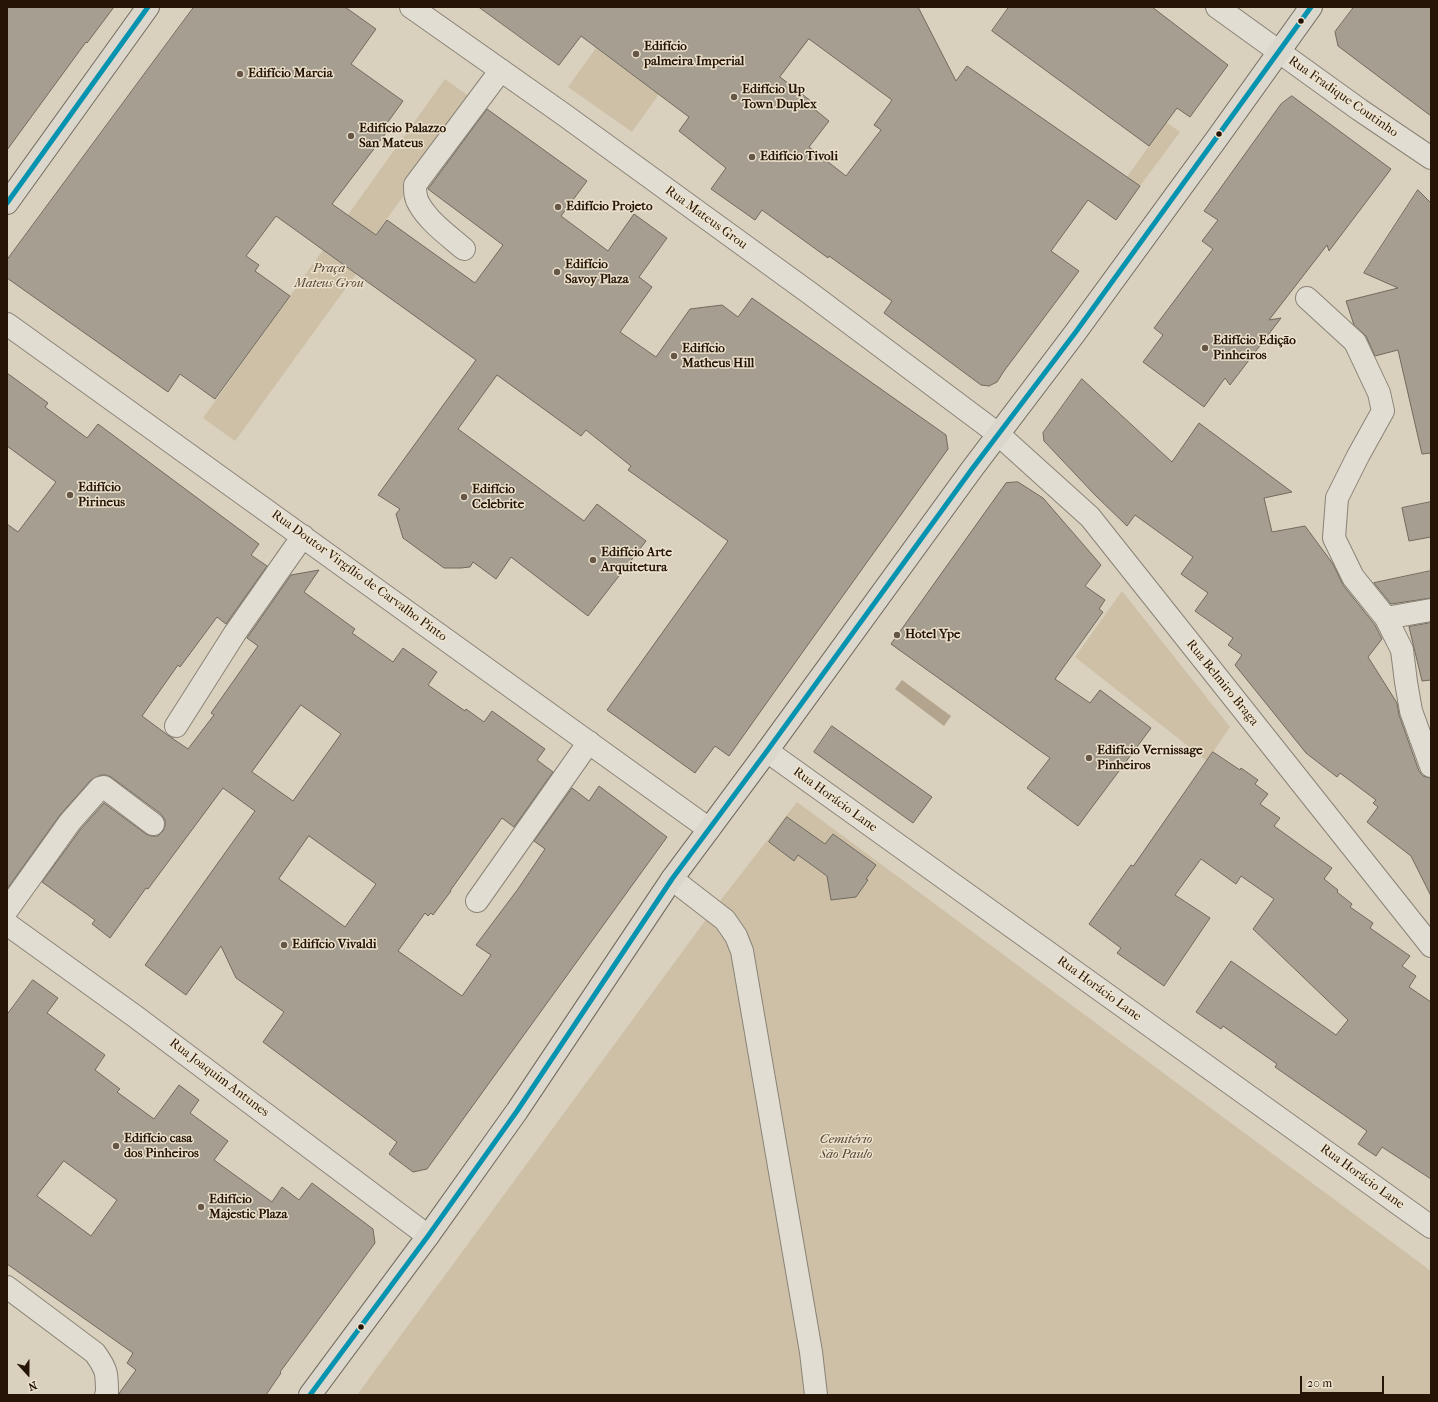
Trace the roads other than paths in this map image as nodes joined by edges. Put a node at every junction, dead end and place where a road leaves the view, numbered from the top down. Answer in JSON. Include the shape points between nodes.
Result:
{"nodes":[{"id":1,"x":148,"y":7,"type":"edge"},
{"id":2,"x":411,"y":7,"type":"edge"},
{"id":3,"x":1217,"y":7,"type":"edge"},
{"id":4,"x":1311,"y":7,"type":"edge"},
{"id":5,"x":1279,"y":52,"type":"junction"},
{"id":6,"x":501,"y":70,"type":"junction"},
{"id":7,"x":1431,"y":158,"type":"edge"},
{"id":8,"x":7,"y":203,"type":"edge"},
{"id":9,"x":464,"y":250,"type":"dead end"},
{"id":10,"x":1307,"y":298,"type":"dead end"},
{"id":11,"x":7,"y":324,"type":"edge"},
{"id":12,"x":998,"y":434,"type":"junction"},
{"id":13,"x":303,"y":536,"type":"junction"},
{"id":14,"x":1431,"y":610,"type":"edge"},
{"id":15,"x":1386,"y":618,"type":"junction"},
{"id":16,"x":176,"y":726,"type":"dead end"},
{"id":17,"x":589,"y":742,"type":"junction"},
{"id":18,"x":767,"y":751,"type":"junction"},
{"id":19,"x":1431,"y":766,"type":"edge"},
{"id":20,"x":153,"y":824,"type":"dead end"},
{"id":21,"x":709,"y":828,"type":"junction"},
{"id":22,"x":672,"y":879,"type":"junction"},
{"id":23,"x":477,"y":901,"type":"dead end"},
{"id":24,"x":7,"y":910,"type":"edge"},
{"id":25,"x":7,"y":924,"type":"edge"},
{"id":26,"x":1431,"y":946,"type":"edge"},
{"id":27,"x":1431,"y":1226,"type":"edge"},
{"id":28,"x":428,"y":1236,"type":"junction"},
{"id":29,"x":7,"y":1287,"type":"edge"},
{"id":30,"x":106,"y":1395,"type":"edge"},
{"id":31,"x":310,"y":1395,"type":"edge"},
{"id":32,"x":816,"y":1395,"type":"edge"}],
"edges":[{"from":1,"to":8,"type":"main road"},
{"from":2,"to":6,"type":"street","name":"Rua Mateus Grou"},
{"from":3,"to":5,"type":"street","name":"Rua Fradique Coutinho"},
{"from":4,"to":5,"type":"main road"},
{"from":5,"to":7,"type":"street","name":"Rua Fradique Coutinho"},
{"from":5,"to":12,"type":"main road"},
{"from":6,"to":9,"type":"street","via":[[415,185],[418,203]]},
{"from":6,"to":12,"type":"street","name":"Rua Mateus Grou","via":[[811,294]]},
{"from":10,"to":15,"type":"street","via":[[1355,342],[1379,393],[1383,412],[1337,498],[1334,538],[1352,577]]},
{"from":11,"to":13,"type":"street","name":"Rua Doutor Virgílio de Carvalho Pinto"},
{"from":12,"to":18,"type":"main road"},
{"from":12,"to":26,"type":"street","name":"Rua Belmiro Braga","via":[[1090,517]]},
{"from":13,"to":16,"type":"street","via":[[235,634]]},
{"from":13,"to":17,"type":"street","name":"Rua Doutor Virgílio de Carvalho Pinto"},
{"from":14,"to":15,"type":"street"},
{"from":15,"to":19,"type":"street","via":[[1402,650],[1411,711]]},
{"from":17,"to":21,"type":"street","name":"Rua Doutor Virgílio de Carvalho Pinto"},
{"from":17,"to":23,"type":"street"},
{"from":18,"to":21,"type":"main road"},
{"from":18,"to":27,"type":"street","name":"Rua Horácio Lane"},
{"from":20,"to":24,"type":"street","via":[[104,787],[100,788],[70,822]]},
{"from":21,"to":22,"type":"main road"},
{"from":22,"to":28,"type":"main road","via":[[517,1111]]},
{"from":22,"to":32,"type":"street","via":[[725,920],[742,951],[811,1352]]},
{"from":25,"to":28,"type":"street","name":"Rua Joaquim Antunes","via":[[136,1017]]},
{"from":28,"to":31,"type":"main road"},
{"from":29,"to":30,"type":"street","via":[[95,1353],[107,1376]]}]}
